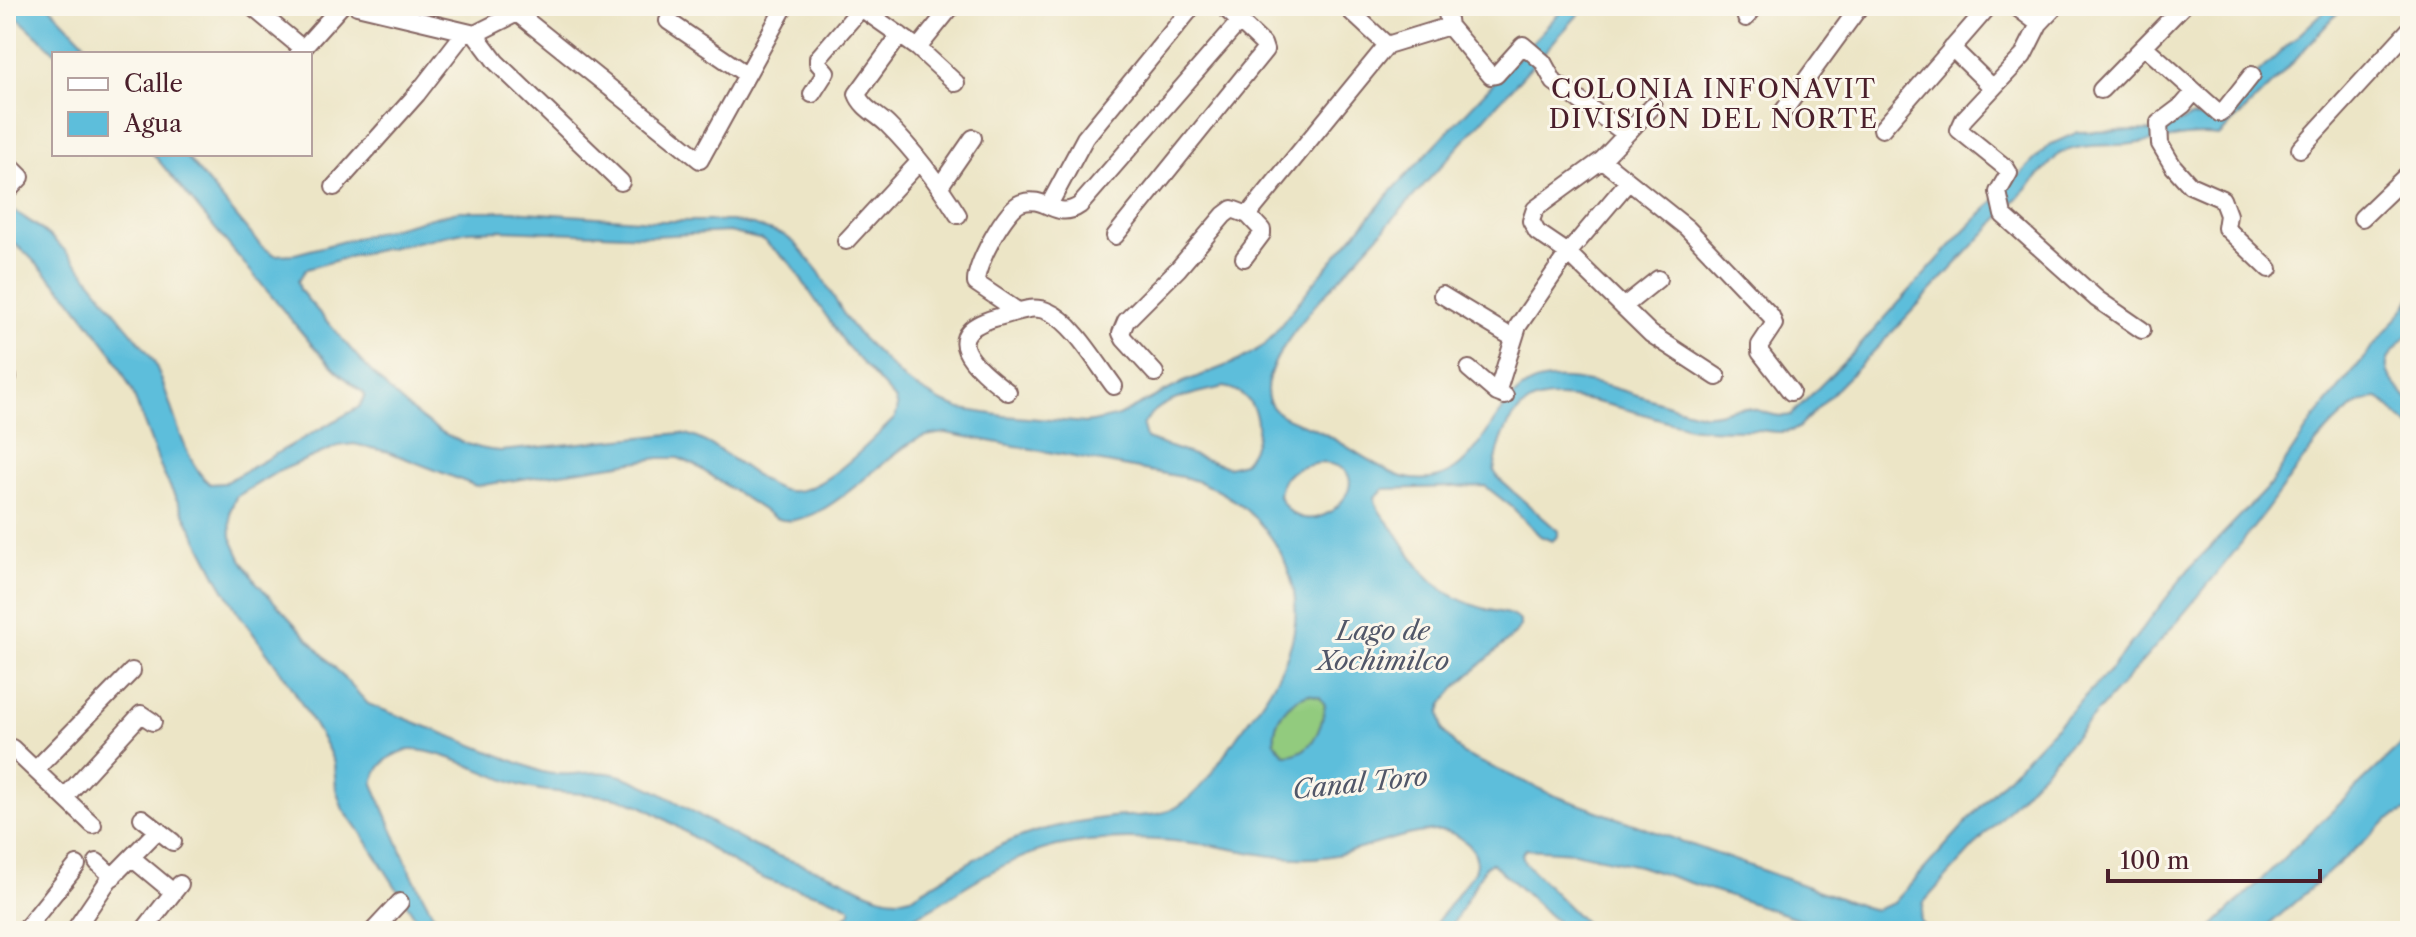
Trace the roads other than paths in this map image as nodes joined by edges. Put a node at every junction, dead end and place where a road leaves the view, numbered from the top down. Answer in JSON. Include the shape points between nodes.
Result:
{"nodes":[{"id":1,"x":251,"y":6,"type":"edge"},
{"id":2,"x":341,"y":6,"type":"edge"},
{"id":3,"x":357,"y":6,"type":"edge"},
{"id":4,"x":785,"y":6,"type":"edge"},
{"id":5,"x":952,"y":6,"type":"edge"},
{"id":6,"x":1193,"y":6,"type":"edge"},
{"id":7,"x":1345,"y":6,"type":"edge"},
{"id":8,"x":1446,"y":6,"type":"edge"},
{"id":9,"x":1860,"y":6,"type":"edge"},
{"id":10,"x":1964,"y":6,"type":"edge"},
{"id":11,"x":2015,"y":6,"type":"edge"},
{"id":12,"x":2056,"y":6,"type":"edge"},
{"id":13,"x":2183,"y":6,"type":"edge"},
{"id":14,"x":861,"y":7,"type":"edge"},
{"id":15,"x":520,"y":10,"type":"edge"},
{"id":16,"x":1984,"y":11,"type":"edge"},
{"id":17,"x":1232,"y":12,"type":"edge"},
{"id":18,"x":668,"y":21,"type":"dead end"},
{"id":19,"x":2039,"y":24,"type":"junction"},
{"id":20,"x":1449,"y":26,"type":"junction"},
{"id":21,"x":2410,"y":29,"type":"edge"},
{"id":22,"x":470,"y":33,"type":"junction"},
{"id":23,"x":900,"y":35,"type":"junction"},
{"id":24,"x":1387,"y":45,"type":"junction"},
{"id":25,"x":2145,"y":47,"type":"junction"},
{"id":26,"x":918,"y":48,"type":"junction"},
{"id":27,"x":1952,"y":48,"type":"junction"},
{"id":28,"x":301,"y":51,"type":"edge"},
{"id":29,"x":747,"y":75,"type":"junction"},
{"id":30,"x":2252,"y":75,"type":"dead end"},
{"id":31,"x":956,"y":83,"type":"dead end"},
{"id":32,"x":1993,"y":88,"type":"junction"},
{"id":33,"x":2101,"y":90,"type":"dead end"},
{"id":34,"x":2194,"y":92,"type":"junction"},
{"id":35,"x":812,"y":94,"type":"dead end"},
{"id":36,"x":1653,"y":106,"type":"dead end"},
{"id":37,"x":1782,"y":113,"type":"dead end"},
{"id":38,"x":1882,"y":129,"type":"dead end"},
{"id":39,"x":1626,"y":134,"type":"junction"},
{"id":40,"x":973,"y":138,"type":"dead end"},
{"id":41,"x":2300,"y":149,"type":"dead end"},
{"id":42,"x":1602,"y":160,"type":"junction"},
{"id":43,"x":920,"y":161,"type":"junction"},
{"id":44,"x":6,"y":162,"type":"edge"},
{"id":45,"x":2410,"y":172,"type":"edge"},
{"id":46,"x":621,"y":182,"type":"dead end"},
{"id":47,"x":1628,"y":182,"type":"junction"},
{"id":48,"x":940,"y":186,"type":"junction"},
{"id":49,"x":334,"y":187,"type":"dead end"},
{"id":50,"x":6,"y":193,"type":"edge"},
{"id":51,"x":1049,"y":205,"type":"junction"},
{"id":52,"x":958,"y":215,"type":"dead end"},
{"id":53,"x":1248,"y":215,"type":"junction"},
{"id":54,"x":2362,"y":218,"type":"dead end"},
{"id":55,"x":1115,"y":236,"type":"dead end"},
{"id":56,"x":846,"y":241,"type":"dead end"},
{"id":57,"x":1568,"y":253,"type":"junction"},
{"id":58,"x":1244,"y":258,"type":"dead end"},
{"id":59,"x":2269,"y":269,"type":"dead end"},
{"id":60,"x":1658,"y":279,"type":"dead end"},
{"id":61,"x":1442,"y":295,"type":"dead end"},
{"id":62,"x":1623,"y":307,"type":"junction"},
{"id":63,"x":1016,"y":310,"type":"junction"},
{"id":64,"x":2142,"y":330,"type":"dead end"},
{"id":65,"x":1513,"y":338,"type":"junction"},
{"id":66,"x":1469,"y":369,"type":"dead end"},
{"id":67,"x":1155,"y":373,"type":"dead end"},
{"id":68,"x":1717,"y":377,"type":"dead end"},
{"id":69,"x":1114,"y":386,"type":"dead end"},
{"id":70,"x":1008,"y":392,"type":"dead end"},
{"id":71,"x":1791,"y":392,"type":"dead end"},
{"id":72,"x":132,"y":671,"type":"dead end"},
{"id":73,"x":153,"y":722,"type":"dead end"},
{"id":74,"x":6,"y":749,"type":"edge"},
{"id":75,"x":36,"y":769,"type":"junction"},
{"id":76,"x":65,"y":797,"type":"junction"},
{"id":77,"x":142,"y":818,"type":"dead end"},
{"id":78,"x":93,"y":825,"type":"dead end"},
{"id":79,"x":158,"y":830,"type":"junction"},
{"id":80,"x":173,"y":842,"type":"dead end"},
{"id":81,"x":132,"y":858,"type":"junction"},
{"id":82,"x":97,"y":862,"type":"dead end"},
{"id":83,"x":77,"y":865,"type":"dead end"},
{"id":84,"x":113,"y":877,"type":"junction"},
{"id":85,"x":400,"y":902,"type":"dead end"},
{"id":86,"x":24,"y":931,"type":"edge"},
{"id":87,"x":74,"y":931,"type":"edge"},
{"id":88,"x":143,"y":931,"type":"edge"},
{"id":89,"x":373,"y":931,"type":"edge"}],
"edges":[{"from":1,"to":28,"type":"street"},
{"from":2,"to":28,"type":"street"},
{"from":3,"to":22,"type":"street"},
{"from":4,"to":29,"type":"street"},
{"from":5,"to":26,"type":"street"},
{"from":6,"to":51,"type":"street","via":[[1085,138]]},
{"from":7,"to":24,"type":"street"},
{"from":8,"to":20,"type":"street"},
{"from":9,"to":37,"type":"street"},
{"from":10,"to":16,"type":"street"},
{"from":11,"to":19,"type":"street"},
{"from":12,"to":19,"type":"street"},
{"from":13,"to":25,"type":"street"},
{"from":14,"to":23,"type":"street"},
{"from":14,"to":35,"type":"street","via":[[818,58],[826,72]]},
{"from":15,"to":22,"type":"street"},
{"from":15,"to":29,"type":"street","via":[[700,160]]},
{"from":16,"to":27,"type":"street"},
{"from":17,"to":51,"type":"street","via":[[1080,205],[1063,212]]},
{"from":17,"to":55,"type":"street","via":[[1265,50]]},
{"from":18,"to":29,"type":"street"},
{"from":19,"to":32,"type":"street","via":[[2023,56]]},
{"from":20,"to":24,"type":"street"},
{"from":20,"to":39,"type":"street","via":[[1491,76],[1523,45],[1543,62],[1554,82]]},
{"from":21,"to":41,"type":"street"},
{"from":22,"to":46,"type":"street"},
{"from":22,"to":49,"type":"street"},
{"from":23,"to":26,"type":"street"},
{"from":23,"to":43,"type":"street","via":[[857,94]]},
{"from":24,"to":53,"type":"street"},
{"from":25,"to":33,"type":"street"},
{"from":25,"to":34,"type":"street"},
{"from":26,"to":31,"type":"street"},
{"from":27,"to":32,"type":"street"},
{"from":27,"to":38,"type":"street"},
{"from":30,"to":34,"type":"street","via":[[2219,113]]},
{"from":32,"to":64,"type":"street","via":[[1959,130],[2009,173],[1998,192],[2003,215],[2097,299]]},
{"from":34,"to":59,"type":"street","via":[[2159,123],[2160,144],[2190,185],[2222,199],[2226,228]]},
{"from":36,"to":39,"type":"street"},
{"from":39,"to":42,"type":"street"},
{"from":40,"to":48,"type":"street"},
{"from":42,"to":47,"type":"street"},
{"from":42,"to":57,"type":"street","via":[[1535,209],[1531,221],[1537,232]]},
{"from":43,"to":48,"type":"street"},
{"from":43,"to":56,"type":"street"},
{"from":44,"to":50,"type":"street","via":[[21,177]]},
{"from":45,"to":54,"type":"street"},
{"from":47,"to":57,"type":"street"},
{"from":47,"to":71,"type":"street","via":[[1687,228],[1771,316],[1774,324],[1760,352]]},
{"from":48,"to":52,"type":"street"},
{"from":51,"to":63,"type":"street","via":[[1020,203],[1013,209],[975,273],[976,283]]},
{"from":53,"to":58,"type":"street","via":[[1262,234]]},
{"from":53,"to":67,"type":"street","via":[[1232,209],[1224,215],[1126,321],[1124,339]]},
{"from":57,"to":62,"type":"street"},
{"from":57,"to":65,"type":"street"},
{"from":60,"to":62,"type":"street"},
{"from":61,"to":65,"type":"street"},
{"from":62,"to":68,"type":"street","via":[[1651,334]]},
{"from":63,"to":69,"type":"street","via":[[1035,308],[1063,321]]},
{"from":63,"to":70,"type":"street","via":[[982,323],[965,337],[964,345],[975,367]]},
{"from":65,"to":66,"type":"street","via":[[1501,395]]},
{"from":72,"to":75,"type":"street"},
{"from":73,"to":76,"type":"street","via":[[141,714]]},
{"from":74,"to":75,"type":"street","via":[[12,748]]},
{"from":75,"to":76,"type":"street"},
{"from":76,"to":78,"type":"street"},
{"from":77,"to":79,"type":"street"},
{"from":79,"to":80,"type":"street"},
{"from":79,"to":81,"type":"street"},
{"from":81,"to":84,"type":"street"},
{"from":81,"to":88,"type":"street","via":[[177,888]]},
{"from":82,"to":84,"type":"street"},
{"from":83,"to":86,"type":"street"},
{"from":84,"to":87,"type":"street"},
{"from":85,"to":89,"type":"street"}]}
